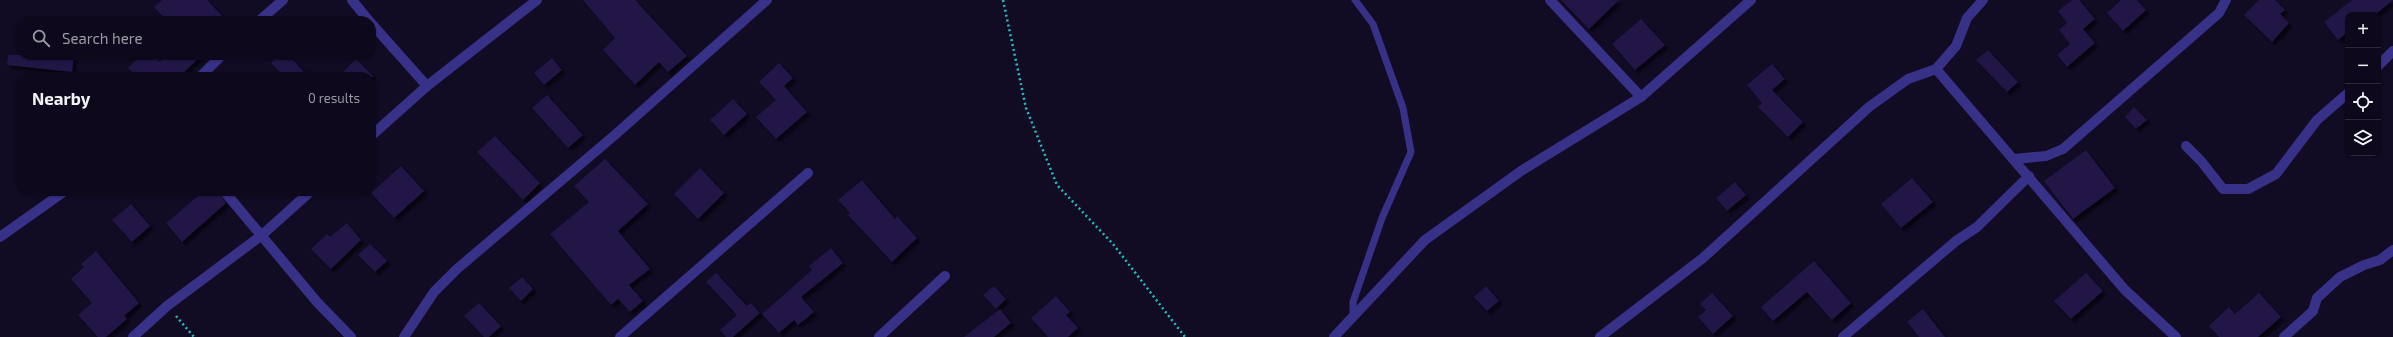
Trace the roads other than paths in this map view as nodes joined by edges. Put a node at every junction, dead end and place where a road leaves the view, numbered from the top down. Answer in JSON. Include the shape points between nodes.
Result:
{"nodes":[{"id":1,"x":283,"y":0,"type":"edge"},
{"id":2,"x":352,"y":0,"type":"edge"},
{"id":3,"x":537,"y":0,"type":"edge"},
{"id":4,"x":767,"y":0,"type":"edge"},
{"id":5,"x":1354,"y":0,"type":"edge"},
{"id":6,"x":1550,"y":0,"type":"edge"},
{"id":7,"x":1751,"y":0,"type":"edge"},
{"id":8,"x":1983,"y":0,"type":"edge"},
{"id":9,"x":2226,"y":0,"type":"edge"},
{"id":10,"x":265,"y":16,"type":"edge"},
{"id":11,"x":365,"y":16,"type":"edge"},
{"id":12,"x":376,"y":29,"type":"edge"},
{"id":13,"x":2393,"y":51,"type":"edge"},
{"id":14,"x":217,"y":60,"type":"edge"},
{"id":15,"x":2381,"y":63,"type":"edge"},
{"id":16,"x":1936,"y":69,"type":"junction"},
{"id":17,"x":205,"y":72,"type":"edge"},
{"id":18,"x":427,"y":86,"type":"junction"},
{"id":19,"x":2345,"y":96,"type":"edge"},
{"id":20,"x":1641,"y":97,"type":"junction"},
{"id":21,"x":376,"y":132,"type":"edge"},
{"id":22,"x":2186,"y":146,"type":"dead end"},
{"id":23,"x":2014,"y":159,"type":"junction"},
{"id":24,"x":808,"y":173,"type":"dead end"},
{"id":25,"x":2029,"y":176,"type":"junction"},
{"id":26,"x":59,"y":196,"type":"edge"},
{"id":27,"x":228,"y":196,"type":"edge"},
{"id":28,"x":305,"y":196,"type":"edge"},
{"id":29,"x":262,"y":235,"type":"junction"},
{"id":30,"x":0,"y":238,"type":"edge"},
{"id":31,"x":2393,"y":250,"type":"edge"},
{"id":32,"x":945,"y":276,"type":"dead end"},
{"id":33,"x":1353,"y":317,"type":"junction"},
{"id":34,"x":133,"y":337,"type":"edge"},
{"id":35,"x":351,"y":337,"type":"edge"},
{"id":36,"x":404,"y":337,"type":"edge"},
{"id":37,"x":620,"y":337,"type":"edge"},
{"id":38,"x":879,"y":337,"type":"edge"},
{"id":39,"x":1334,"y":337,"type":"edge"},
{"id":40,"x":1600,"y":337,"type":"edge"},
{"id":41,"x":1843,"y":337,"type":"edge"},
{"id":42,"x":2176,"y":337,"type":"edge"},
{"id":43,"x":2284,"y":337,"type":"edge"}],
"edges":[{"from":1,"to":10,"type":"street"},
{"from":2,"to":11,"type":"street"},
{"from":3,"to":18,"type":"street"},
{"from":4,"to":36,"type":"street","via":[[616,134],[457,269],[434,292]]},
{"from":5,"to":33,"type":"lane","via":[[1373,24],[1403,108],[1411,152],[1382,218],[1353,302]]},
{"from":6,"to":20,"type":"street"},
{"from":7,"to":20,"type":"street"},
{"from":8,"to":16,"type":"street","via":[[1967,18],[1956,46]]},
{"from":9,"to":23,"type":"street","via":[[2219,13],[2062,149],[2046,156]]},
{"from":12,"to":18,"type":"street"},
{"from":13,"to":15,"type":"street"},
{"from":14,"to":17,"type":"street"},
{"from":16,"to":23,"type":"street"},
{"from":16,"to":40,"type":"street","via":[[1908,79],[1869,107],[1703,258]]},
{"from":18,"to":21,"type":"street"},
{"from":19,"to":22,"type":"street","via":[[2317,120],[2276,174],[2248,189],[2223,190],[2201,160]]},
{"from":20,"to":33,"type":"street","via":[[1521,171],[1425,240]]},
{"from":23,"to":25,"type":"street"},
{"from":24,"to":37,"type":"street"},
{"from":25,"to":41,"type":"street","via":[[1977,227],[1956,241]]},
{"from":25,"to":42,"type":"street","via":[[2136,301]]},
{"from":26,"to":30,"type":"street"},
{"from":27,"to":29,"type":"street"},
{"from":28,"to":29,"type":"street"},
{"from":29,"to":34,"type":"street","via":[[167,306]]},
{"from":29,"to":35,"type":"street","via":[[317,302]]},
{"from":31,"to":43,"type":"street","via":[[2380,260],[2340,277],[2317,298],[2313,312]]},
{"from":32,"to":38,"type":"street"},
{"from":33,"to":39,"type":"street"}]}
